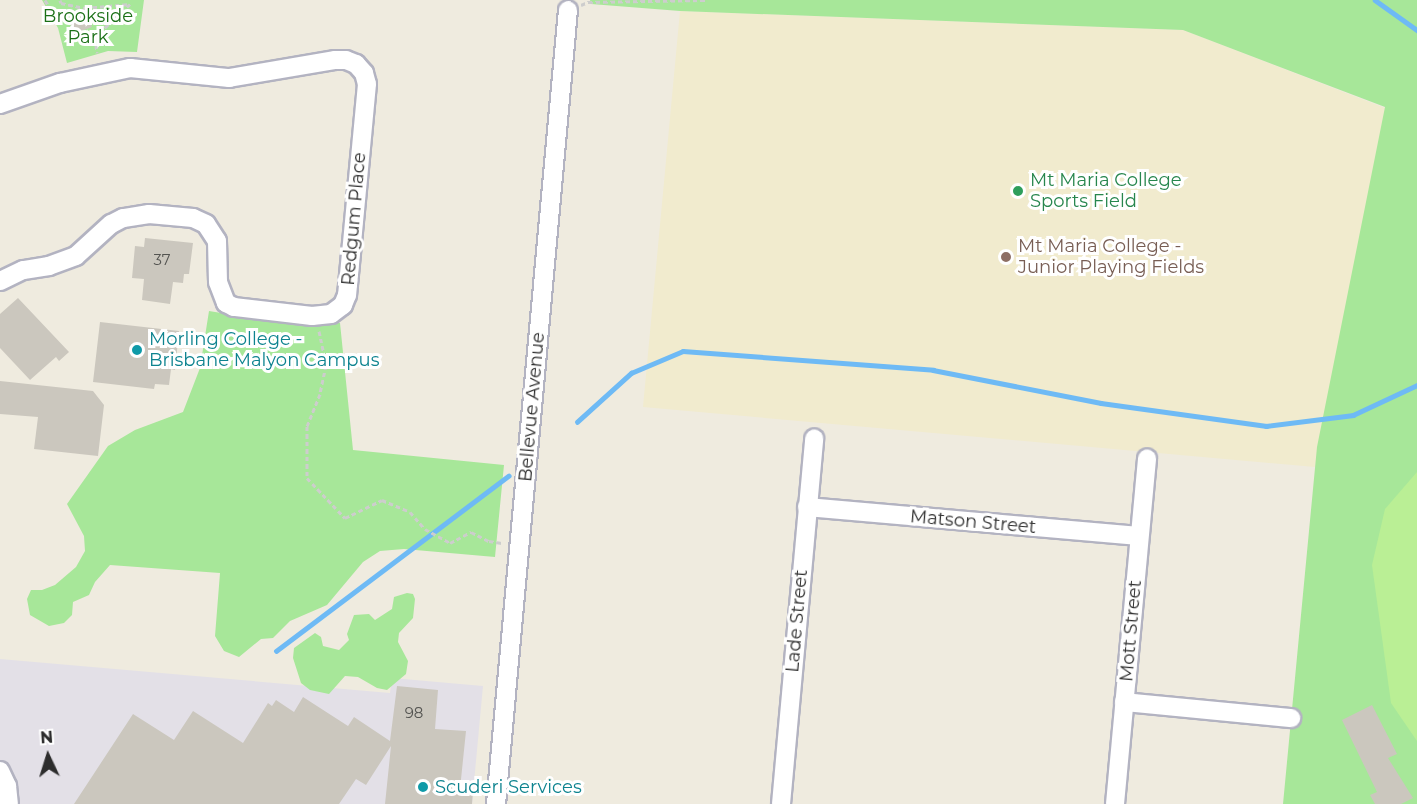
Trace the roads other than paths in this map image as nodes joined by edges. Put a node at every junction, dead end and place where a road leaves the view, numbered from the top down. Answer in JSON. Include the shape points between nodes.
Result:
{"nodes":[{"id":1,"x":568,"y":10,"type":"road end"},
{"id":2,"x":0,"y":104,"type":"edge"},
{"id":3,"x":0,"y":281,"type":"edge"},
{"id":4,"x":814,"y":438,"type":"dead end"},
{"id":5,"x":1147,"y":458,"type":"dead end"},
{"id":6,"x":807,"y":507,"type":"junction"},
{"id":7,"x":1139,"y":536,"type":"junction"},
{"id":8,"x":1124,"y":702,"type":"junction"},
{"id":9,"x":1291,"y":718,"type":"dead end"},
{"id":10,"x":0,"y":771,"type":"edge"},
{"id":11,"x":9,"y":804,"type":"edge"},
{"id":12,"x":496,"y":804,"type":"edge"},
{"id":13,"x":781,"y":804,"type":"edge"},
{"id":14,"x":1115,"y":804,"type":"edge"}],
"edges":[{"from":1,"to":12,"type":"street","name":"Bellevue Avenue"},
{"from":2,"to":3,"type":"street","name":"Redgum Place","via":[[60,83],[130,68],[229,78],[335,60],[356,64],[367,84],[347,295],[331,314],[312,316],[226,303],[218,282],[217,241],[206,224],[193,218],[149,214],[123,218],[76,256],[49,267],[23,270]]},
{"from":4,"to":6,"type":"street","name":"Lade Street"},
{"from":5,"to":7,"type":"street","name":"Mott Street"},
{"from":6,"to":7,"type":"street","name":"Matson Street"},
{"from":6,"to":13,"type":"street","name":"Lade Street"},
{"from":7,"to":8,"type":"street","name":"Mott Street"},
{"from":8,"to":9,"type":"street"},
{"from":8,"to":14,"type":"street","name":"Mott Street"},
{"from":10,"to":11,"type":"street"}]}
